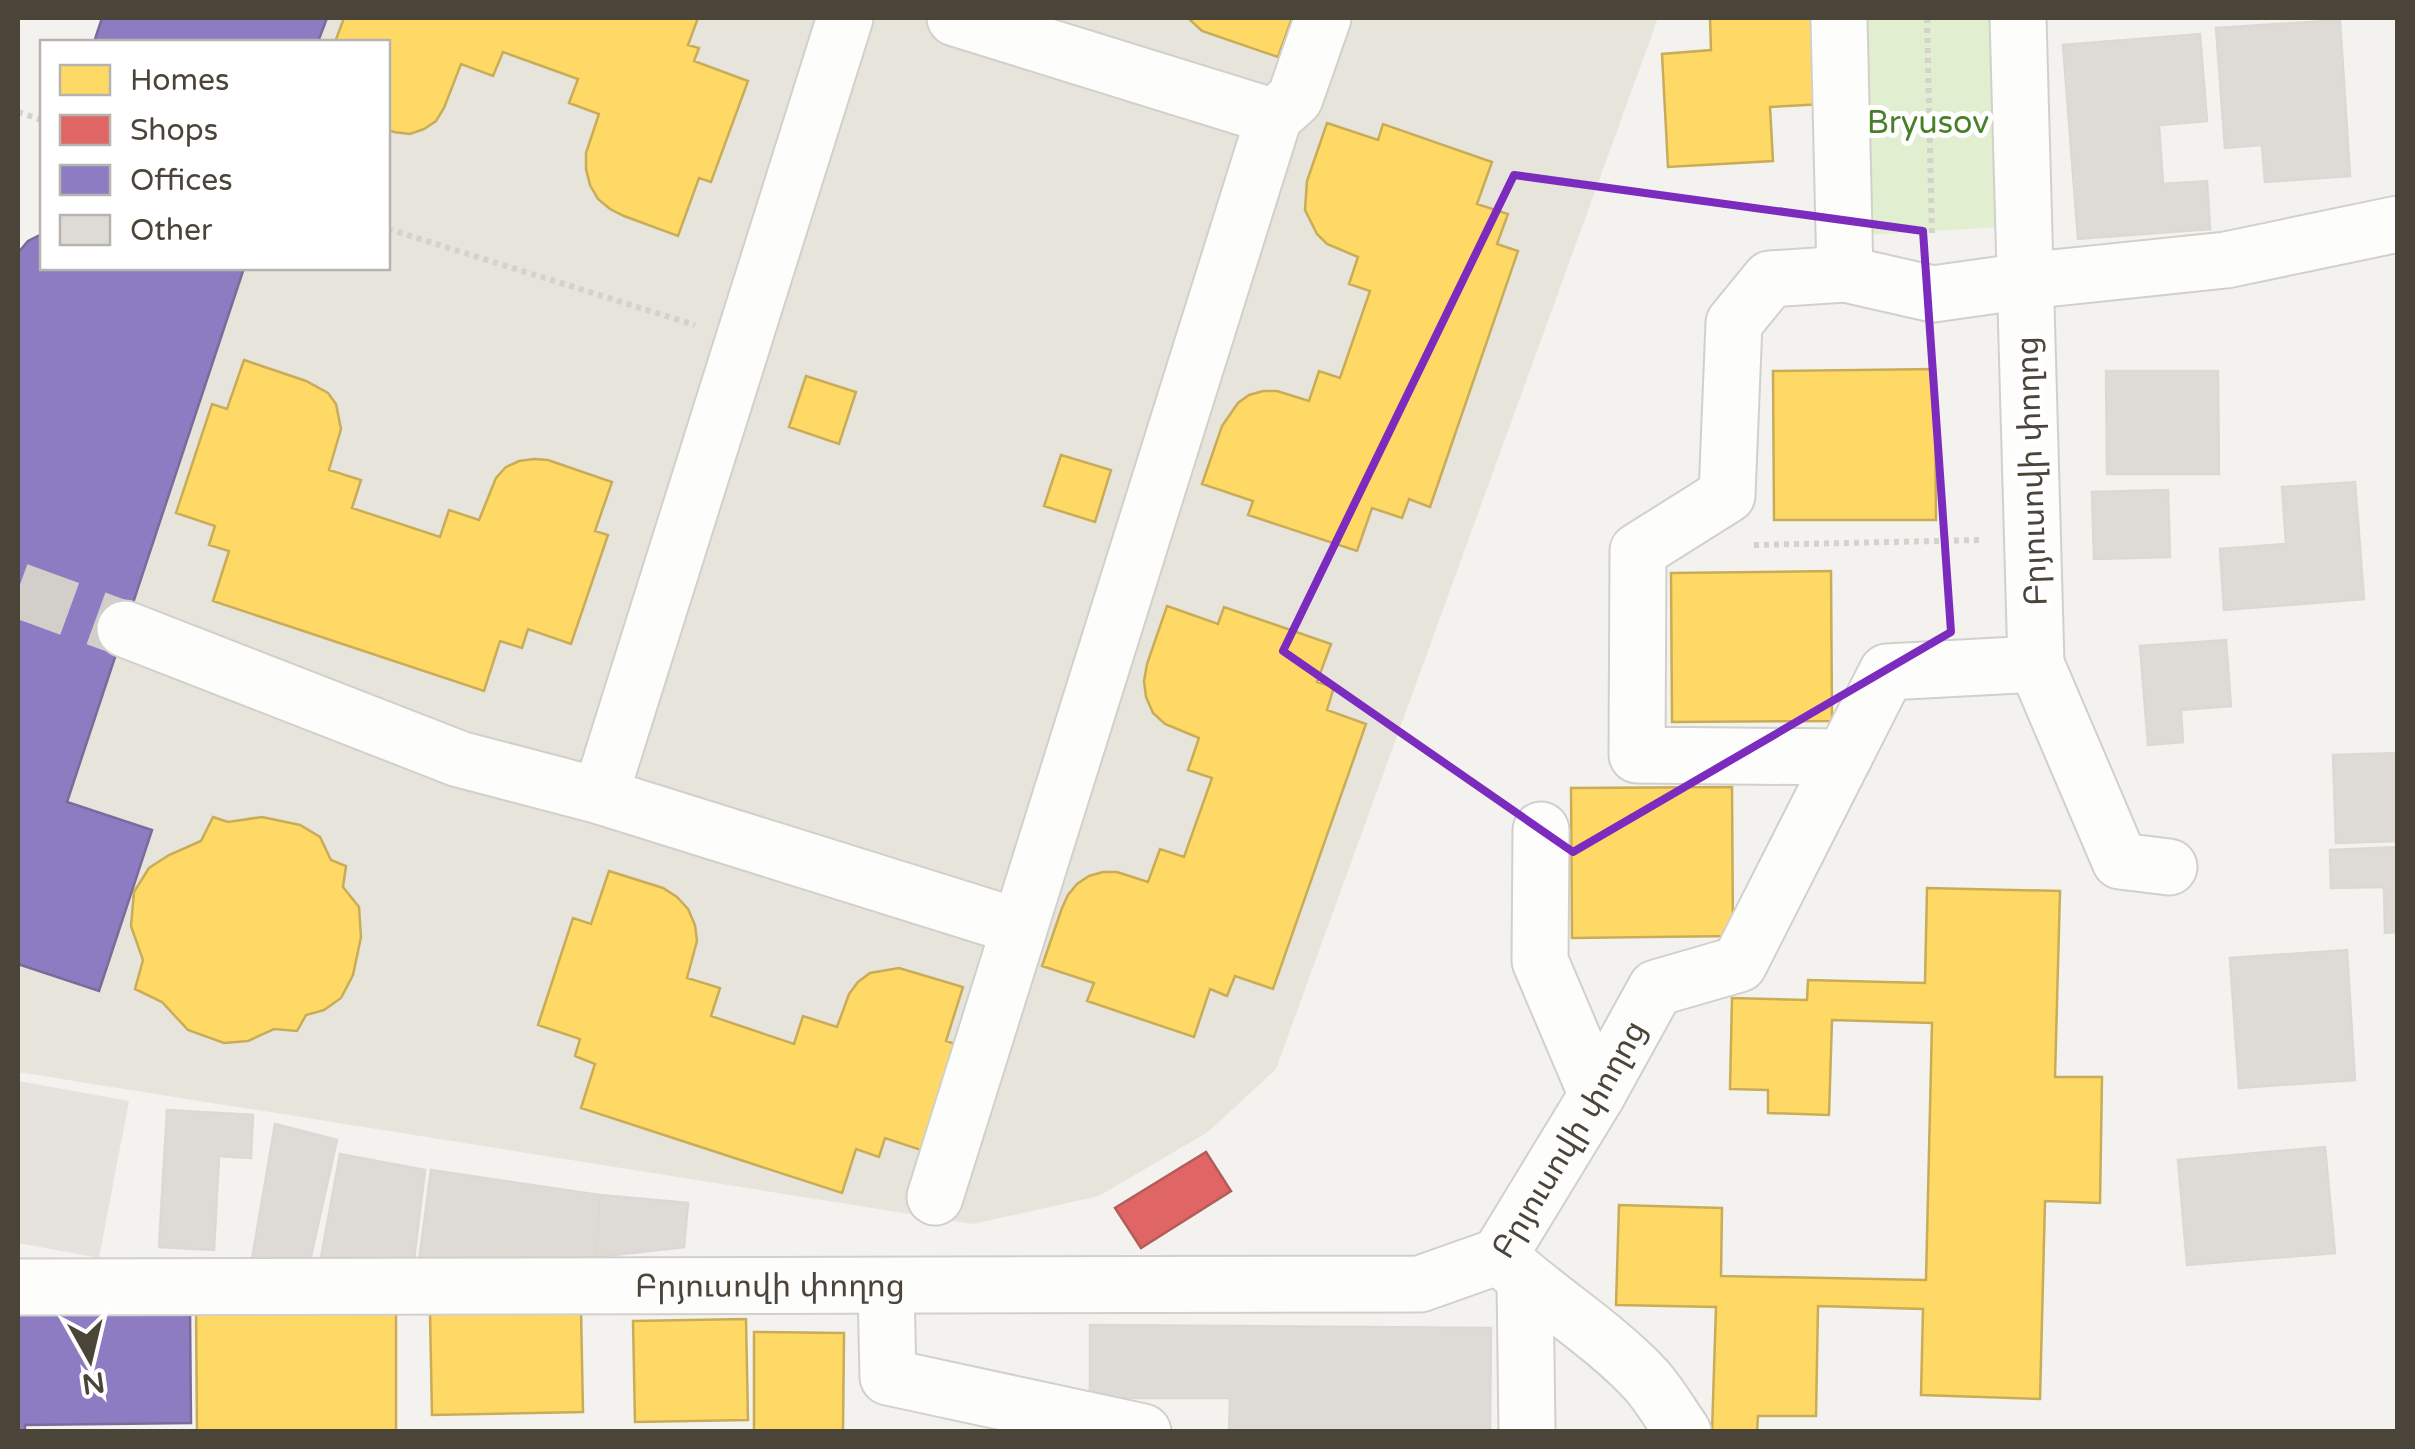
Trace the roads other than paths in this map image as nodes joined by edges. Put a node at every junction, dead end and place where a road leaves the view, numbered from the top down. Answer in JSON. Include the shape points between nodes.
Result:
{"nodes":[{"id":1,"x":845,"y":18,"type":"edge"},
{"id":2,"x":955,"y":18,"type":"edge"},
{"id":3,"x":1323,"y":18,"type":"edge"},
{"id":4,"x":1838,"y":18,"type":"edge"},
{"id":5,"x":2018,"y":18,"type":"edge"},
{"id":6,"x":1274,"y":117,"type":"junction"},
{"id":7,"x":2389,"y":226,"type":"edge"},
{"id":8,"x":1845,"y":274,"type":"junction"},
{"id":9,"x":2025,"y":281,"type":"junction"},
{"id":10,"x":125,"y":629,"type":"tunnel mouth"},
{"id":11,"x":2036,"y":664,"type":"junction"},
{"id":12,"x":1844,"y":757,"type":"junction"},
{"id":13,"x":600,"y":796,"type":"junction"},
{"id":14,"x":1542,"y":830,"type":"dead end"},
{"id":15,"x":2170,"y":867,"type":"dead end"},
{"id":16,"x":1019,"y":927,"type":"junction"},
{"id":17,"x":1598,"y":1095,"type":"junction"},
{"id":18,"x":935,"y":1197,"type":"dead end"},
{"id":19,"x":1512,"y":1268,"type":"junction"},
{"id":20,"x":18,"y":1286,"type":"edge"},
{"id":21,"x":886,"y":1287,"type":"junction"},
{"id":22,"x":1143,"y":1432,"type":"edge"},
{"id":23,"x":1527,"y":1432,"type":"edge"},
{"id":24,"x":1682,"y":1432,"type":"edge"}],
"edges":[{"from":1,"to":13,"type":"street"},
{"from":2,"to":6,"type":"street"},
{"from":3,"to":6,"type":"street","via":[[1295,98]]},
{"from":4,"to":8,"type":"street"},
{"from":5,"to":9,"type":"street","name":"Բրյուսովի փողոց"},
{"from":6,"to":16,"type":"street"},
{"from":7,"to":9,"type":"street","via":[[2226,260]]},
{"from":8,"to":9,"type":"street","via":[[1932,294]]},
{"from":8,"to":12,"type":"street","via":[[1770,279],[1734,323],[1727,495],[1638,551],[1638,754]]},
{"from":9,"to":11,"type":"street","name":"Բրյուսովի փողոց"},
{"from":10,"to":13,"type":"street","via":[[460,759]]},
{"from":11,"to":12,"type":"street","name":"Բրյուսովի փողոց","via":[[1886,672]]},
{"from":11,"to":15,"type":"street","via":[[2120,861]]},
{"from":12,"to":17,"type":"street","name":"Բրյուսովի փողոց","via":[[1739,964],[1656,988]]},
{"from":13,"to":16,"type":"street"},
{"from":14,"to":17,"type":"street","via":[[1540,960]]},
{"from":16,"to":18,"type":"street"},
{"from":17,"to":19,"type":"street","name":"Բրյուսովի փողոց"},
{"from":19,"to":21,"type":"street","name":"Բրյուսովի փողոց","via":[[1420,1284]]},
{"from":19,"to":23,"type":"street"},
{"from":19,"to":24,"type":"street","via":[[1647,1382]]},
{"from":20,"to":21,"type":"street","name":"Բրյուսովի փողոց"},
{"from":21,"to":22,"type":"street","via":[[888,1377]]}]}
